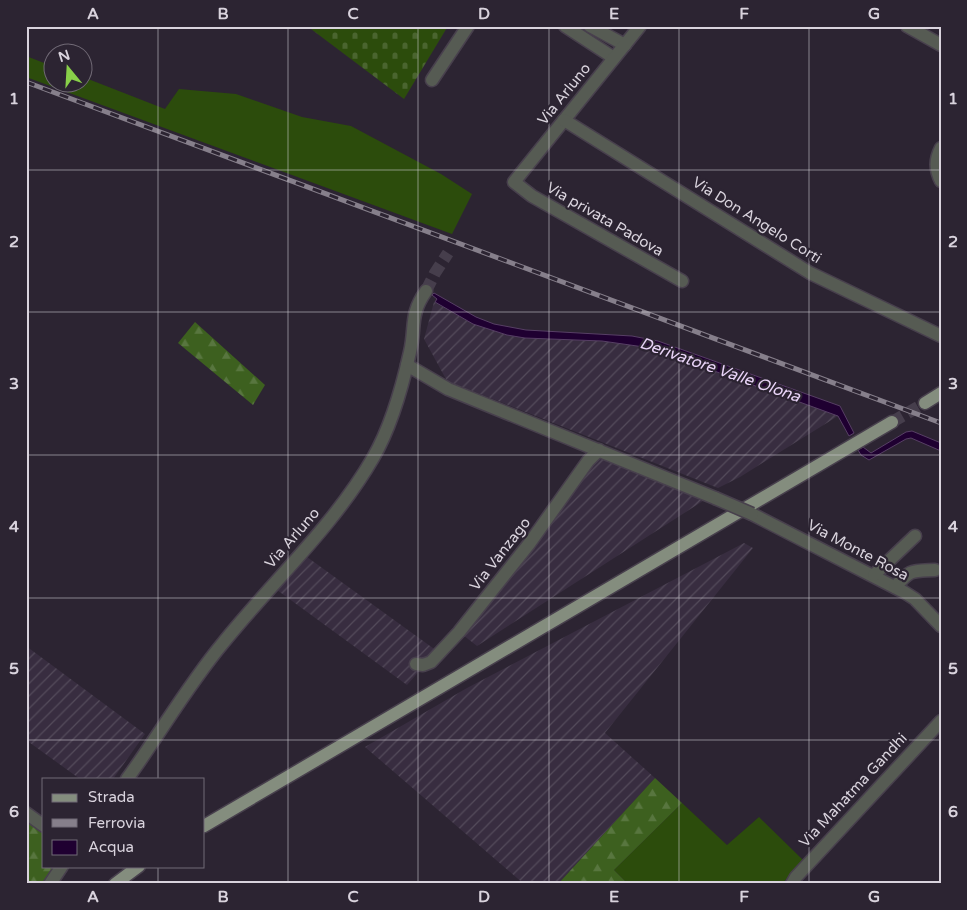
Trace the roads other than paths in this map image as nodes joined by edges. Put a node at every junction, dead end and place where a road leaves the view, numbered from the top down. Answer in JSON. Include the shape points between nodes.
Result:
{"nodes":[{"id":1,"x":468,"y":26,"type":"edge"},
{"id":2,"x":565,"y":26,"type":"edge"},
{"id":3,"x":590,"y":26,"type":"edge"},
{"id":4,"x":640,"y":26,"type":"edge"},
{"id":5,"x":906,"y":26,"type":"edge"},
{"id":6,"x":625,"y":45,"type":"junction"},
{"id":7,"x":941,"y":45,"type":"edge"},
{"id":8,"x":614,"y":58,"type":"junction"},
{"id":9,"x":432,"y":80,"type":"dead end"},
{"id":10,"x":564,"y":120,"type":"junction"},
{"id":11,"x":941,"y":148,"type":"edge"},
{"id":12,"x":941,"y":181,"type":"edge"},
{"id":13,"x":514,"y":182,"type":"joint"},
{"id":14,"x":682,"y":282,"type":"dead end"},
{"id":15,"x":426,"y":291,"type":"tunnel mouth"},
{"id":16,"x":939,"y":330,"type":"edge"},
{"id":17,"x":407,"y":365,"type":"junction"},
{"id":18,"x":941,"y":393,"type":"edge"},
{"id":19,"x":925,"y":403,"type":"tunnel mouth"},
{"id":20,"x":892,"y":422,"type":"tunnel mouth"},
{"id":21,"x":599,"y":450,"type":"junction"},
{"id":22,"x":918,"y":539,"type":"dead end"},
{"id":23,"x":935,"y":570,"type":"dead end"},
{"id":24,"x":877,"y":577,"type":"junction"},
{"id":25,"x":895,"y":587,"type":"junction"},
{"id":26,"x":941,"y":626,"type":"edge"},
{"id":27,"x":416,"y":664,"type":"dead end"},
{"id":28,"x":941,"y":720,"type":"edge"},
{"id":29,"x":129,"y":777,"type":"edge"},
{"id":30,"x":26,"y":813,"type":"edge"},
{"id":31,"x":42,"y":825,"type":"edge"},
{"id":32,"x":205,"y":825,"type":"edge"},
{"id":33,"x":61,"y":868,"type":"edge"},
{"id":34,"x":136,"y":868,"type":"edge"},
{"id":35,"x":50,"y":884,"type":"edge"},
{"id":36,"x":115,"y":884,"type":"edge"},
{"id":37,"x":792,"y":884,"type":"edge"}],
"edges":[{"from":1,"to":9,"type":"street"},
{"from":2,"to":8,"type":"street"},
{"from":3,"to":6,"type":"street"},
{"from":4,"to":6,"type":"street","name":"Via Arluno"},
{"from":5,"to":7,"type":"street"},
{"from":6,"to":8,"type":"street","name":"Via Arluno"},
{"from":8,"to":10,"type":"street","name":"Via Arluno"},
{"from":10,"to":13,"type":"street","name":"Via Arluno"},
{"from":10,"to":16,"type":"street","name":"Via Don Angelo Corti","via":[[810,273]]},
{"from":11,"to":12,"type":"street","via":[[936,162]]},
{"from":13,"to":14,"type":"street","name":"Via privata Padova","via":[[532,196]]},
{"from":15,"to":17,"type":"street","name":"Via Arluno","via":[[418,303],[412,323]]},
{"from":17,"to":21,"type":"street","via":[[448,389]]},
{"from":17,"to":29,"type":"street","name":"Via Arluno","via":[[381,444],[358,482],[331,519],[222,644]]},
{"from":18,"to":19,"type":"main road"},
{"from":20,"to":32,"type":"main road"},
{"from":21,"to":24,"type":"street","name":"Via Monte Rosa","bridge":true,"via":[[752,514]]},
{"from":21,"to":27,"type":"street","name":"Via Vanzago","via":[[459,632],[430,662]]},
{"from":22,"to":24,"type":"street"},
{"from":23,"to":25,"type":"street","via":[[913,571]]},
{"from":24,"to":25,"type":"street","name":"Via Monte Rosa"},
{"from":25,"to":26,"type":"street","name":"Via Monte Rosa","via":[[915,599]]},
{"from":28,"to":37,"type":"street","name":"Via Mahatma Gandhi"},
{"from":30,"to":31,"type":"street"},
{"from":33,"to":35,"type":"street"},
{"from":34,"to":36,"type":"main road"}]}
